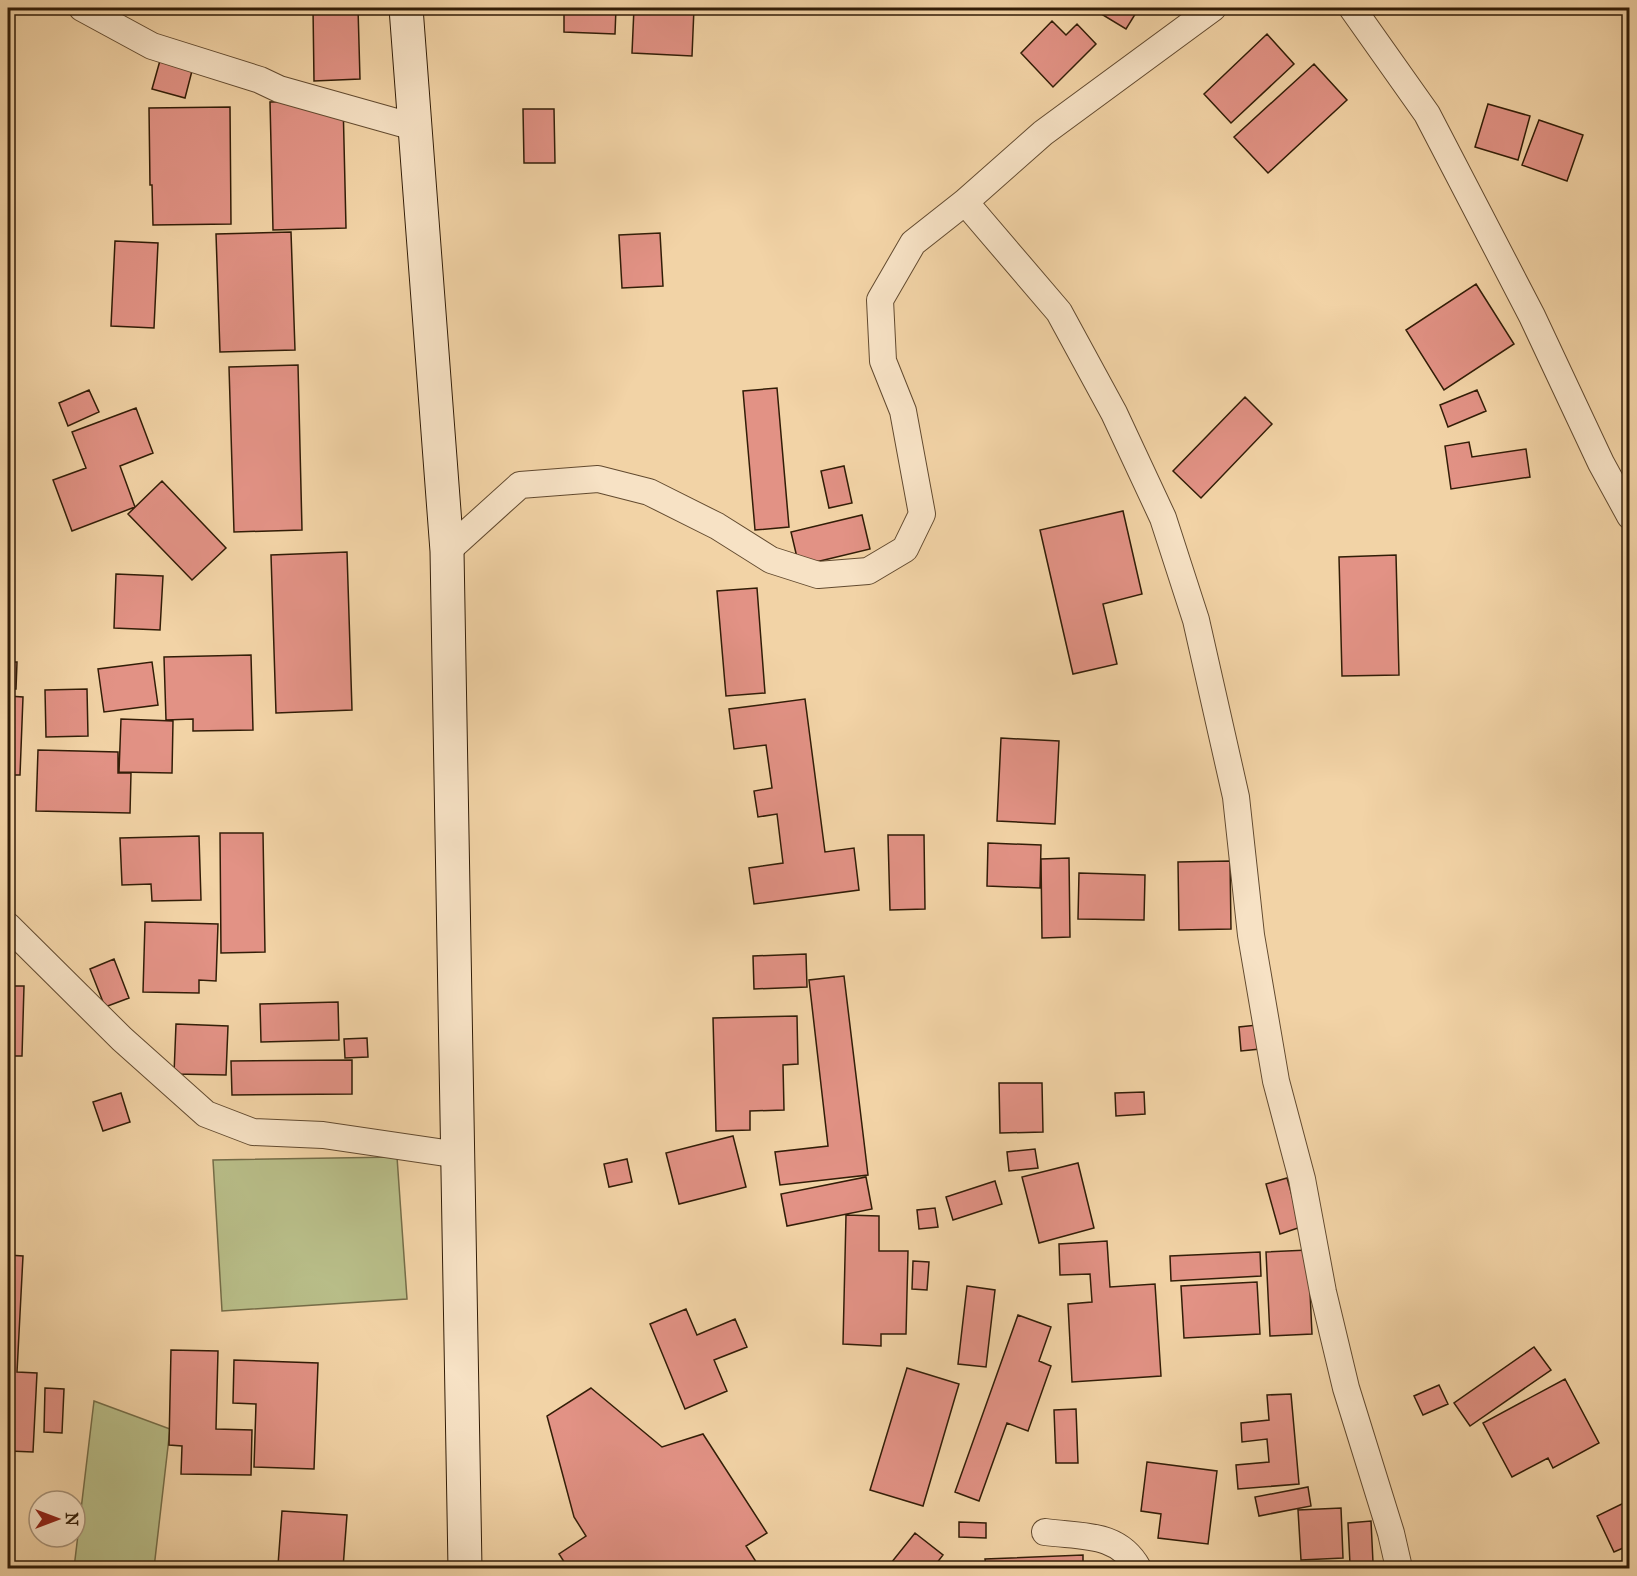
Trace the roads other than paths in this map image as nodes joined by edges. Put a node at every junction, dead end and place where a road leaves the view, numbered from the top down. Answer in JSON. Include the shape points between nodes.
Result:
{"nodes":[{"id":1,"x":82,"y":8,"type":"edge"},
{"id":2,"x":406,"y":8,"type":"edge"},
{"id":3,"x":1213,"y":8,"type":"edge"},
{"id":4,"x":1352,"y":8,"type":"edge"},
{"id":5,"x":414,"y":127,"type":"junction"},
{"id":6,"x":965,"y":202,"type":"junction"},
{"id":7,"x":1629,"y":516,"type":"edge"},
{"id":8,"x":447,"y":551,"type":"junction"},
{"id":9,"x":8,"y":926,"type":"edge"},
{"id":10,"x":459,"y":1155,"type":"junction"},
{"id":11,"x":1045,"y":1532,"type":"dead end"},
{"id":12,"x":465,"y":1569,"type":"edge"},
{"id":13,"x":1138,"y":1569,"type":"edge"},
{"id":14,"x":1399,"y":1569,"type":"edge"}],
"edges":[{"from":1,"to":5,"type":"street","via":[[152,46],[279,89]]},
{"from":2,"to":5,"type":"main road"},
{"from":3,"to":6,"type":"street","via":[[1043,133]]},
{"from":4,"to":7,"type":"street","via":[[1427,114],[1532,316]]},
{"from":5,"to":8,"type":"main road"},
{"from":6,"to":8,"type":"street","via":[[913,243],[880,300],[883,361],[903,411],[922,514],[905,549],[868,571],[818,575],[771,560],[717,526],[649,492],[598,479],[520,485]]},
{"from":6,"to":14,"type":"street","via":[[1059,312],[1114,413],[1163,518],[1192,608],[1236,797],[1251,935],[1276,1081],[1302,1179],[1346,1388]]},
{"from":8,"to":10,"type":"main road"},
{"from":9,"to":10,"type":"street","via":[[206,1114],[253,1132],[323,1135]]},
{"from":10,"to":12,"type":"main road"},
{"from":11,"to":13,"type":"street","via":[[1108,1540],[1130,1554]]}]}
